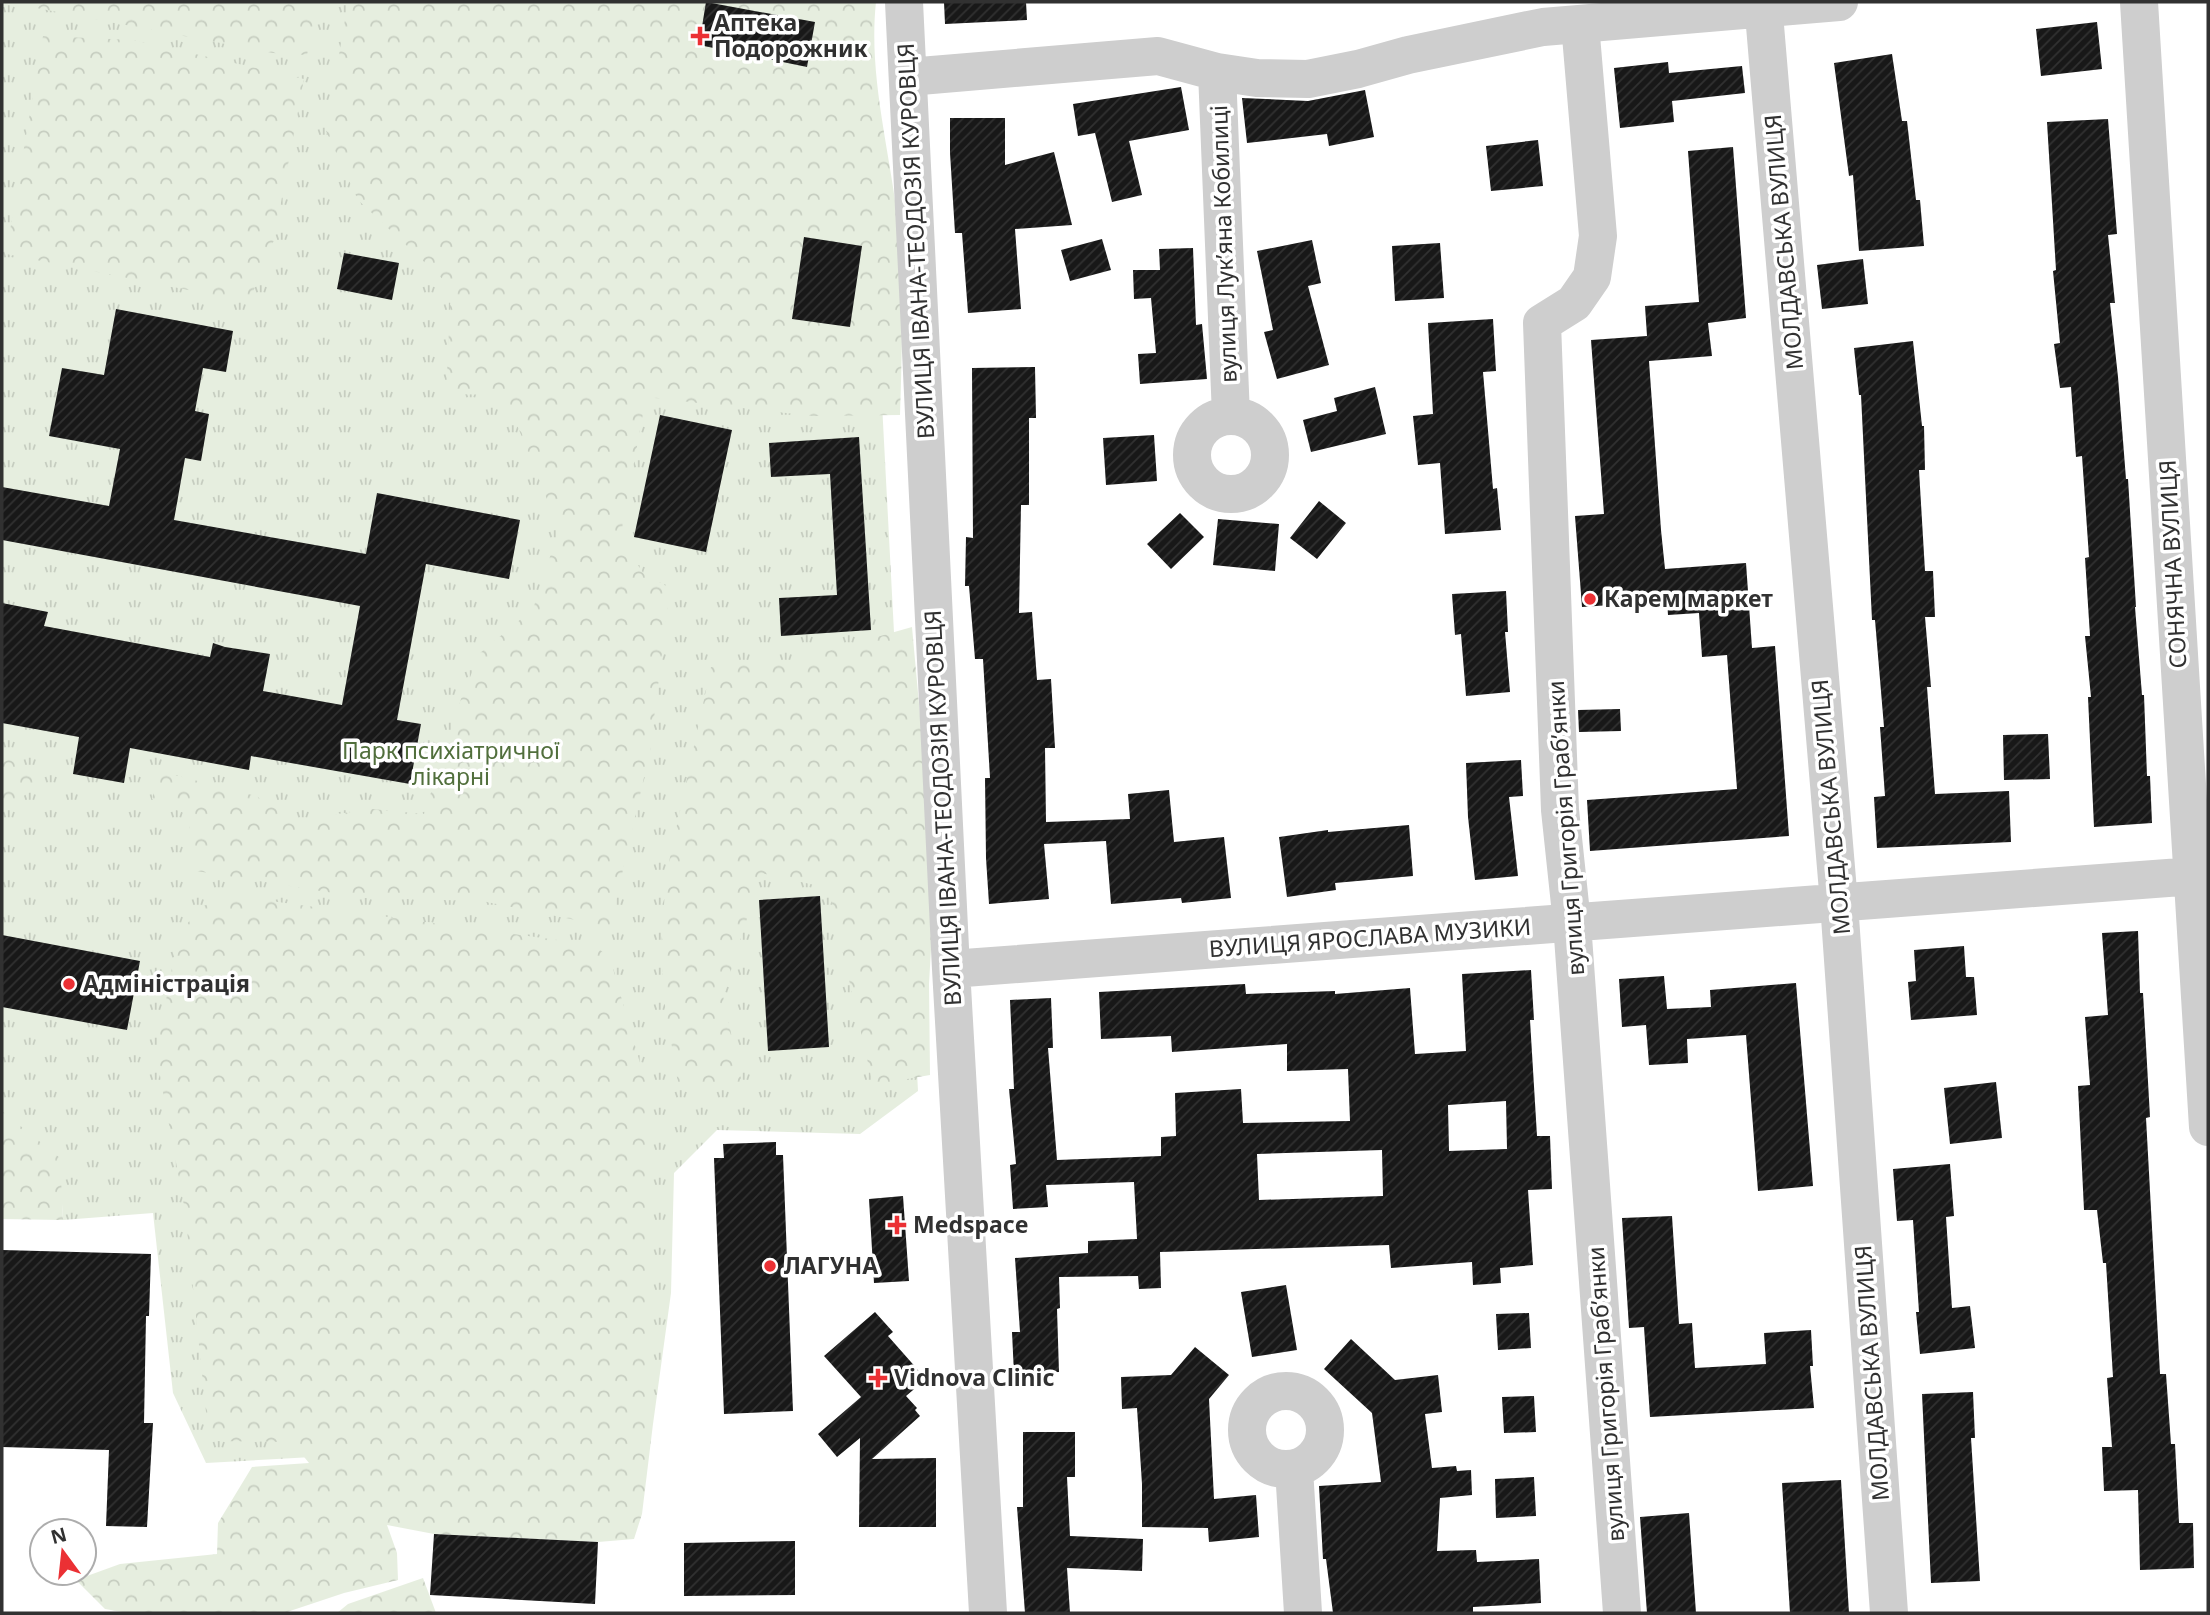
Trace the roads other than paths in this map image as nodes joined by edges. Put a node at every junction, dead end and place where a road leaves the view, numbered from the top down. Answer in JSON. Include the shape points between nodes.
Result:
{"nodes":[{"id":1,"x":904,"y":2,"type":"edge"},
{"id":2,"x":1839,"y":2,"type":"edge"},
{"id":3,"x":2139,"y":2,"type":"edge"},
{"id":4,"x":1763,"y":5,"type":"edge"},
{"id":5,"x":1556,"y":17,"type":"edge"},
{"id":6,"x":1217,"y":72,"type":"junction"},
{"id":7,"x":908,"y":77,"type":"junction"},
{"id":8,"x":1231,"y":416,"type":"dead end"},
{"id":9,"x":2200,"y":876,"type":"edge"},
{"id":10,"x":1839,"y":903,"type":"junction"},
{"id":11,"x":1572,"y":923,"type":"junction"},
{"id":12,"x":951,"y":969,"type":"junction"},
{"id":13,"x":2208,"y":1127,"type":"edge"},
{"id":14,"x":1294,"y":1469,"type":"dead end"},
{"id":15,"x":988,"y":1613,"type":"edge"},
{"id":16,"x":1303,"y":1613,"type":"edge"},
{"id":17,"x":1622,"y":1613,"type":"edge"},
{"id":18,"x":1889,"y":1613,"type":"edge"}],
"edges":[{"from":1,"to":7,"type":"street","name":"ВУЛИЦЯ ІВАНА-ТЕОДОЗІЯ КУРОВЦЯ"},
{"from":2,"to":4,"type":"street","name":"вулиця Лукʼяна Кобилиці"},
{"from":3,"to":9,"type":"street","name":"СОНЯЧНА ВУЛИЦЯ"},
{"from":4,"to":5,"type":"street","name":"вулиця Лукʼяна Кобилиці"},
{"from":4,"to":10,"type":"street","name":"МОЛДАВСЬКА ВУЛИЦЯ"},
{"from":5,"to":6,"type":"street","name":"вулиця Лукʼяна Кобилиці","via":[[1308,79]]},
{"from":5,"to":11,"type":"street","name":"вулиця Григорія Грабʼянки","via":[[1598,236],[1592,277],[1574,303],[1542,323],[1560,810]]},
{"from":6,"to":7,"type":"street","name":"вулиця Лукʼяна Кобилиці","via":[[1158,56]]},
{"from":6,"to":8,"type":"street","name":"вулиця Лукʼяна Кобилиці"},
{"from":7,"to":12,"type":"street","name":"ВУЛИЦЯ ІВАНА-ТЕОДОЗІЯ КУРОВЦЯ"},
{"from":9,"to":10,"type":"street","name":"ВУЛИЦЯ ЯРОСЛАВА МУЗИКИ"},
{"from":9,"to":13,"type":"street","name":"СОНЯЧНА ВУЛИЦЯ"},
{"from":10,"to":11,"type":"street","name":"ВУЛИЦЯ ЯРОСЛАВА МУЗИКИ"},
{"from":10,"to":18,"type":"street","name":"МОЛДАВСЬКА ВУЛИЦЯ"},
{"from":11,"to":12,"type":"street","name":"ВУЛИЦЯ ЯРОСЛАВА МУЗИКИ"},
{"from":11,"to":17,"type":"street","name":"вулиця Григорія Грабʼянки"},
{"from":12,"to":15,"type":"street","name":"ВУЛИЦЯ ІВАНА-ТЕОДОЗІЯ КУРОВЦЯ"},
{"from":14,"to":16,"type":"street"}]}
